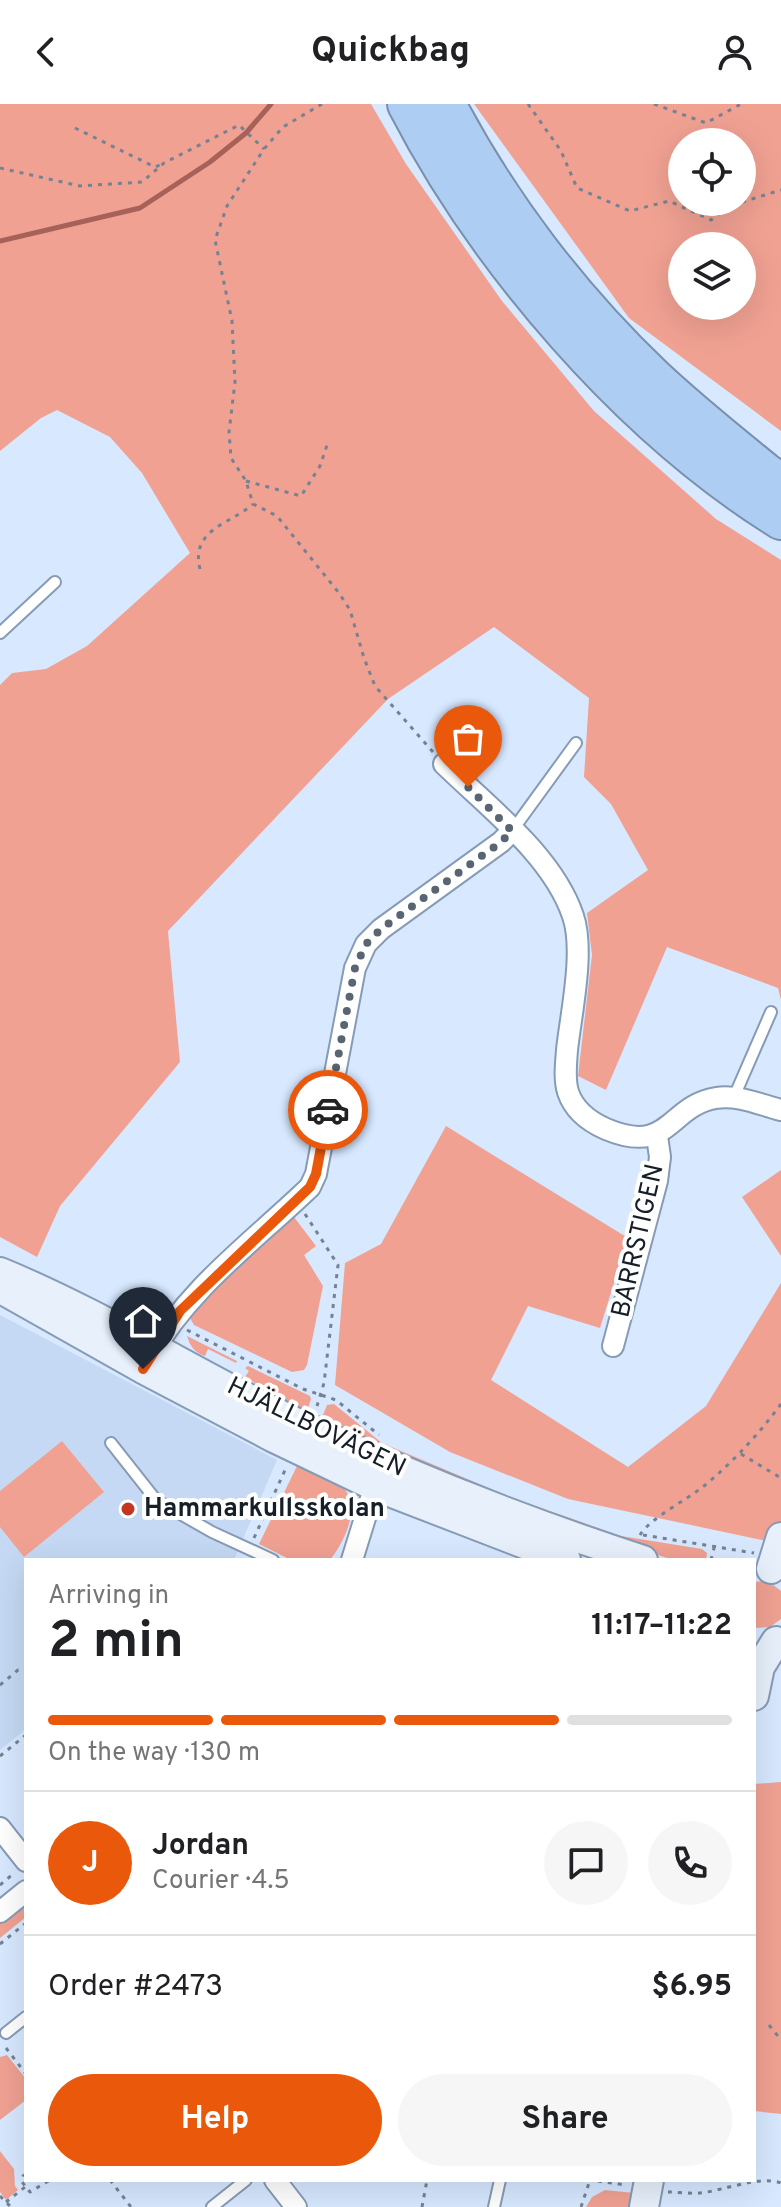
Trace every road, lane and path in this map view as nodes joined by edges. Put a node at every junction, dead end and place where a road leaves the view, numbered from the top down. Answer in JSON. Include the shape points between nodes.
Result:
{"nodes":[{"id":1,"x":322,"y":104,"type":"edge"},
{"id":2,"x":407,"y":104,"type":"edge"},
{"id":3,"x":446,"y":104,"type":"edge"},
{"id":4,"x":528,"y":104,"type":"edge"},
{"id":5,"x":654,"y":104,"type":"edge"},
{"id":6,"x":741,"y":104,"type":"edge"},
{"id":7,"x":75,"y":128,"type":"dead end"},
{"id":8,"x":264,"y":149,"type":"junction"},
{"id":9,"x":164,"y":163,"type":"junction"},
{"id":10,"x":0,"y":168,"type":"edge"},
{"id":11,"x":781,"y":190,"type":"edge"},
{"id":12,"x":756,"y":198,"type":"edge"},
{"id":13,"x":668,"y":201,"type":"edge"},
{"id":14,"x":328,"y":442,"type":"dead end"},
{"id":15,"x":246,"y":481,"type":"junction"},
{"id":16,"x":781,"y":483,"type":"edge"},
{"id":17,"x":253,"y":504,"type":"junction"},
{"id":18,"x":781,"y":520,"type":"edge"},
{"id":19,"x":200,"y":569,"type":"dead end"},
{"id":20,"x":55,"y":582,"type":"dead end"},
{"id":21,"x":0,"y":633,"type":"edge"},
{"id":22,"x":576,"y":743,"type":"dead end"},
{"id":23,"x":444,"y":764,"type":"joint"},
{"id":24,"x":512,"y":831,"type":"junction"},
{"id":25,"x":771,"y":1012,"type":"dead end"},
{"id":26,"x":734,"y":1097,"type":"junction"},
{"id":27,"x":781,"y":1110,"type":"edge"},
{"id":28,"x":657,"y":1136,"type":"junction"},
{"id":29,"x":295,"y":1201,"type":"junction"},
{"id":30,"x":0,"y":1272,"type":"edge"},
{"id":31,"x":0,"y":1288,"type":"edge"},
{"id":32,"x":613,"y":1346,"type":"dead end"},
{"id":33,"x":149,"y":1358,"type":"junction"},
{"id":34,"x":242,"y":1359,"type":"dead end"},
{"id":35,"x":322,"y":1394,"type":"junction"},
{"id":36,"x":781,"y":1404,"type":"edge"},
{"id":37,"x":313,"y":1414,"type":"dead end"},
{"id":38,"x":111,"y":1443,"type":"dead end"},
{"id":39,"x":741,"y":1454,"type":"junction"},
{"id":40,"x":289,"y":1461,"type":"dead end"},
{"id":41,"x":382,"y":1463,"type":"junction"},
{"id":42,"x":781,"y":1478,"type":"edge"},
{"id":43,"x":781,"y":1537,"type":"edge"},
{"id":44,"x":714,"y":1548,"type":"junction"},
{"id":45,"x":248,"y":1549,"type":"junction"},
{"id":46,"x":268,"y":1558,"type":"edge"},
{"id":47,"x":353,"y":1558,"type":"edge"},
{"id":48,"x":562,"y":1558,"type":"edge"},
{"id":49,"x":637,"y":1558,"type":"edge"},
{"id":50,"x":712,"y":1558,"type":"edge"},
{"id":51,"x":742,"y":1558,"type":"edge"},
{"id":52,"x":765,"y":1566,"type":"edge"},
{"id":53,"x":770,"y":1641,"type":"edge"},
{"id":54,"x":24,"y":1669,"type":"edge"},
{"id":55,"x":0,"y":1685,"type":"edge"},
{"id":56,"x":756,"y":1686,"type":"edge"},
{"id":57,"x":24,"y":1737,"type":"edge"},
{"id":58,"x":0,"y":1756,"type":"edge"},
{"id":59,"x":0,"y":1828,"type":"edge"},
{"id":60,"x":24,"y":1858,"type":"edge"},
{"id":61,"x":24,"y":1893,"type":"edge"},
{"id":62,"x":0,"y":1912,"type":"edge"},
{"id":63,"x":24,"y":1925,"type":"edge"},
{"id":64,"x":0,"y":1944,"type":"edge"},
{"id":65,"x":24,"y":2019,"type":"edge"},
{"id":66,"x":769,"y":2025,"type":"dead end"},
{"id":67,"x":6,"y":2033,"type":"dead end"},
{"id":68,"x":781,"y":2040,"type":"edge"},
{"id":69,"x":6,"y":2048,"type":"dead end"},
{"id":70,"x":24,"y":2071,"type":"edge"},
{"id":71,"x":24,"y":2182,"type":"edge"},
{"id":72,"x":46,"y":2182,"type":"edge"},
{"id":73,"x":112,"y":2182,"type":"edge"},
{"id":74,"x":243,"y":2182,"type":"edge"},
{"id":75,"x":277,"y":2182,"type":"edge"},
{"id":76,"x":427,"y":2182,"type":"edge"},
{"id":77,"x":500,"y":2182,"type":"edge"},
{"id":78,"x":589,"y":2182,"type":"edge"},
{"id":79,"x":600,"y":2182,"type":"edge"},
{"id":80,"x":781,"y":2183,"type":"edge"},
{"id":81,"x":25,"y":2186,"type":"junction"},
{"id":82,"x":647,"y":2191,"type":"edge"},
{"id":83,"x":0,"y":2196,"type":"edge"},
{"id":84,"x":6,"y":2202,"type":"junction"},
{"id":85,"x":11,"y":2207,"type":"edge"},
{"id":86,"x":131,"y":2207,"type":"edge"},
{"id":87,"x":212,"y":2207,"type":"edge"},
{"id":88,"x":296,"y":2207,"type":"edge"},
{"id":89,"x":422,"y":2207,"type":"edge"},
{"id":90,"x":494,"y":2207,"type":"edge"},
{"id":91,"x":581,"y":2207,"type":"edge"}],
"edges":[{"from":1,"to":8,"type":"path","via":[[283,127]]},
{"from":2,"to":18,"type":"highway","via":[[491,241],[597,367],[696,458]]},
{"from":3,"to":16,"type":"highway","via":[[550,265],[653,377]]},
{"from":4,"to":13,"type":"path","via":[[561,151],[577,188],[630,211]]},
{"from":5,"to":6,"type":"path","via":[[706,123]]},
{"from":7,"to":9,"type":"path","via":[[155,167]]},
{"from":8,"to":9,"type":"path","via":[[239,125]]},
{"from":8,"to":15,"type":"path","via":[[227,206],[215,240],[232,321],[231,458]]},
{"from":9,"to":10,"type":"path","via":[[142,182],[80,186]]},
{"from":11,"to":12,"type":"path"},
{"from":14,"to":15,"type":"path","via":[[301,496]]},
{"from":15,"to":17,"type":"path"},
{"from":17,"to":19,"type":"path","via":[[211,531],[199,547]]},
{"from":17,"to":23,"type":"path","via":[[277,516],[339,593],[350,610],[375,686]]},
{"from":20,"to":21,"type":"lane"},
{"from":22,"to":24,"type":"lane"},
{"from":23,"to":24,"type":"street"},
{"from":24,"to":28,"type":"street","via":[[544,863],[577,931],[565,1070],[569,1095],[580,1111],[607,1130]]},
{"from":24,"to":29,"type":"street","via":[[366,944],[355,968],[316,1174]]},
{"from":25,"to":26,"type":"lane"},
{"from":26,"to":27,"type":"street"},
{"from":26,"to":28,"type":"street","via":[[706,1100]]},
{"from":28,"to":32,"type":"street","name":"BARRSTIGEN","via":[[657,1181]]},
{"from":29,"to":33,"type":"street","via":[[193,1297]]},
{"from":29,"to":35,"type":"path","via":[[338,1265]]},
{"from":30,"to":33,"type":"street","name":"HJÄLLBOVÄGEN","via":[[57,1296]]},
{"from":31,"to":33,"type":"street","name":"HJÄLLBOVÄGEN"},
{"from":33,"to":41,"type":"street","name":"HJÄLLBOVÄGEN"},
{"from":34,"to":35,"type":"path"},
{"from":35,"to":37,"type":"path"},
{"from":35,"to":41,"type":"path","via":[[350,1409]]},
{"from":36,"to":39,"type":"path"},
{"from":38,"to":45,"type":"lane","via":[[156,1500]]},
{"from":39,"to":42,"type":"path"},
{"from":39,"to":44,"type":"path","via":[[640,1535]]},
{"from":40,"to":45,"type":"path"},
{"from":41,"to":47,"type":"street"},
{"from":41,"to":48,"type":"street","name":"HJÄLLBOVÄGEN"},
{"from":41,"to":49,"type":"street","name":"HJÄLLBOVÄGEN"},
{"from":43,"to":52,"type":"street"},
{"from":44,"to":50,"type":"path"},
{"from":44,"to":51,"type":"path"},
{"from":45,"to":46,"type":"lane"},
{"from":53,"to":56,"type":"street"},
{"from":54,"to":55,"type":"path"},
{"from":57,"to":58,"type":"path"},
{"from":59,"to":60,"type":"street"},
{"from":61,"to":62,"type":"street"},
{"from":63,"to":64,"type":"path"},
{"from":65,"to":67,"type":"lane"},
{"from":66,"to":68,"type":"path"},
{"from":69,"to":70,"type":"path"},
{"from":71,"to":81,"type":"path"},
{"from":72,"to":81,"type":"path","via":[[30,2192]]},
{"from":73,"to":86,"type":"path"},
{"from":74,"to":87,"type":"lane"},
{"from":75,"to":88,"type":"street"},
{"from":76,"to":89,"type":"path"},
{"from":77,"to":90,"type":"lane"},
{"from":78,"to":91,"type":"path"},
{"from":79,"to":82,"type":"path"},
{"from":80,"to":82,"type":"path","via":[[699,2193]]},
{"from":81,"to":84,"type":"path"},
{"from":83,"to":84,"type":"path"},
{"from":84,"to":85,"type":"path"}]}
